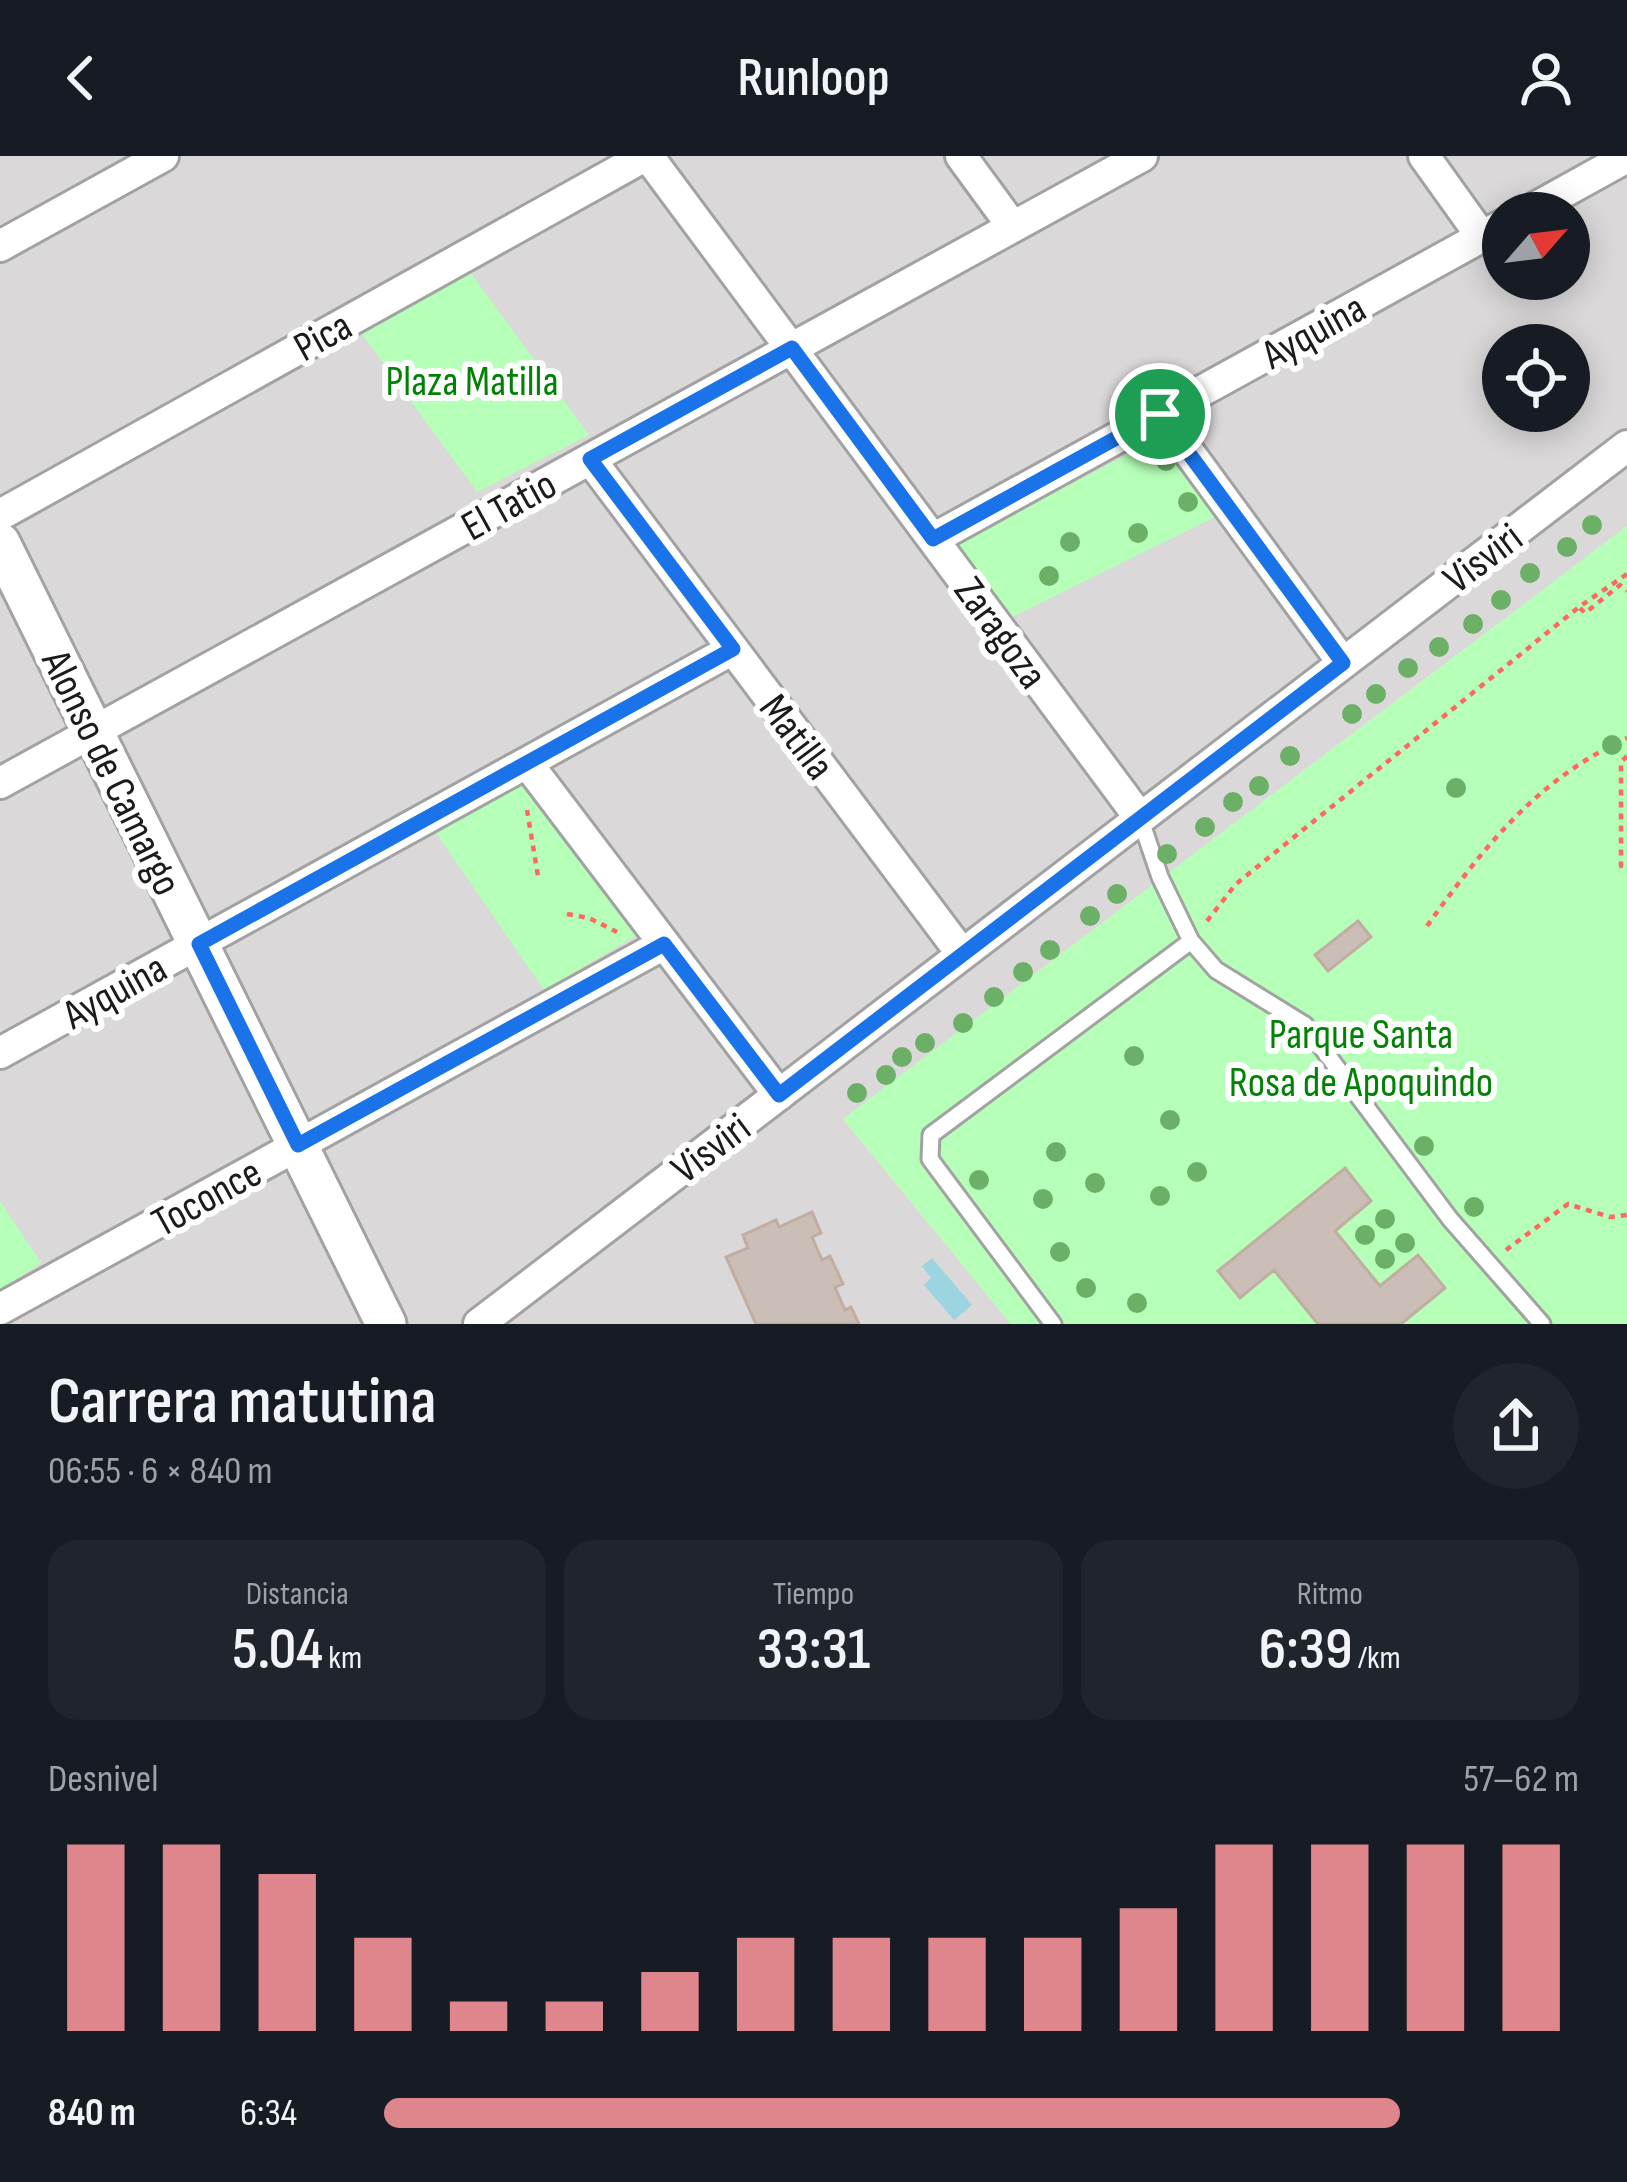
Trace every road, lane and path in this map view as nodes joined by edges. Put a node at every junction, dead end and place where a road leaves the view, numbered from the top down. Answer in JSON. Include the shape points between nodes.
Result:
{"nodes":[{"id":1,"x":164,"y":156,"type":"edge"},
{"id":2,"x":647,"y":156,"type":"edge"},
{"id":3,"x":961,"y":156,"type":"edge"},
{"id":4,"x":1142,"y":156,"type":"edge"},
{"id":5,"x":1424,"y":156,"type":"edge"},
{"id":6,"x":1627,"y":157,"type":"edge"},
{"id":7,"x":1564,"y":192,"type":"edge"},
{"id":8,"x":1482,"y":219,"type":"edge"},
{"id":9,"x":1013,"y":227,"type":"junction"},
{"id":10,"x":1482,"y":237,"type":"edge"},
{"id":11,"x":0,"y":246,"type":"edge"},
{"id":12,"x":792,"y":348,"type":"junction"},
{"id":13,"x":1160,"y":414,"type":"junction"},
{"id":14,"x":1627,"y":446,"type":"edge"},
{"id":15,"x":590,"y":459,"type":"junction"},
{"id":16,"x":0,"y":515,"type":"edge"},
{"id":17,"x":933,"y":539,"type":"junction"},
{"id":18,"x":0,"y":543,"type":"edge"},
{"id":19,"x":1627,"y":574,"type":"edge"},
{"id":20,"x":1627,"y":591,"type":"edge"},
{"id":21,"x":1579,"y":607,"type":"junction"},
{"id":22,"x":733,"y":649,"type":"junction"},
{"id":23,"x":1343,"y":663,"type":"junction"},
{"id":24,"x":94,"y":732,"type":"junction"},
{"id":25,"x":1627,"y":738,"type":"edge"},
{"id":26,"x":1627,"y":756,"type":"edge"},
{"id":27,"x":527,"y":763,"type":"junction"},
{"id":28,"x":0,"y":783,"type":"edge"},
{"id":29,"x":1140,"y":818,"type":"junction"},
{"id":30,"x":1627,"y":863,"type":"edge"},
{"id":31,"x":538,"y":877,"type":"dead end"},
{"id":32,"x":1427,"y":926,"type":"dead end"},
{"id":33,"x":1191,"y":941,"type":"junction"},
{"id":34,"x":199,"y":944,"type":"junction"},
{"id":35,"x":664,"y":944,"type":"junction"},
{"id":36,"x":962,"y":954,"type":"junction"},
{"id":37,"x":0,"y":1053,"type":"edge"},
{"id":38,"x":779,"y":1095,"type":"junction"},
{"id":39,"x":298,"y":1145,"type":"junction"},
{"id":40,"x":1627,"y":1215,"type":"edge"},
{"id":41,"x":1489,"y":1263,"type":"junction"},
{"id":42,"x":0,"y":1310,"type":"edge"},
{"id":43,"x":386,"y":1324,"type":"edge"},
{"id":44,"x":479,"y":1324,"type":"edge"},
{"id":45,"x":1052,"y":1324,"type":"edge"},
{"id":46,"x":1542,"y":1324,"type":"edge"}],
"edges":[{"from":1,"to":11,"type":"street"},
{"from":2,"to":12,"type":"street","name":"Zaragoza"},
{"from":2,"to":16,"type":"street","name":"Pica"},
{"from":3,"to":9,"type":"street"},
{"from":4,"to":9,"type":"street","name":"El Tatio"},
{"from":5,"to":8,"type":"street"},
{"from":6,"to":7,"type":"street"},
{"from":9,"to":12,"type":"street","name":"El Tatio"},
{"from":10,"to":13,"type":"street","name":"Ayquina"},
{"from":12,"to":15,"type":"street","name":"El Tatio"},
{"from":12,"to":17,"type":"street","name":"Zaragoza"},
{"from":13,"to":17,"type":"street","name":"Ayquina"},
{"from":13,"to":23,"type":"street"},
{"from":14,"to":23,"type":"street","name":"Visviri"},
{"from":15,"to":22,"type":"street","name":"Matilla"},
{"from":15,"to":24,"type":"street","name":"El Tatio"},
{"from":17,"to":29,"type":"street","name":"Zaragoza"},
{"from":18,"to":24,"type":"street","name":"Alonso de Camargo"},
{"from":19,"to":21,"type":"path"},
{"from":20,"to":21,"type":"path","via":[[1620,585],[1586,613]]},
{"from":21,"to":33,"type":"path","via":[[1236,884]]},
{"from":22,"to":27,"type":"street","name":"Ayquina"},
{"from":22,"to":36,"type":"street","name":"Matilla"},
{"from":23,"to":29,"type":"street","name":"Visviri"},
{"from":24,"to":28,"type":"street","name":"El Tatio"},
{"from":24,"to":34,"type":"street","name":"Alonso de Camargo"},
{"from":25,"to":32,"type":"path","via":[[1530,800]]},
{"from":26,"to":30,"type":"path","via":[[1619,819]]},
{"from":27,"to":31,"type":"path","via":[[526,822]]},
{"from":27,"to":34,"type":"street","name":"Ayquina"},
{"from":27,"to":35,"type":"street"},
{"from":29,"to":33,"type":"lane"},
{"from":29,"to":36,"type":"street","name":"Visviri"},
{"from":33,"to":41,"type":"lane","via":[[1216,970],[1305,1025]]},
{"from":33,"to":45,"type":"lane","via":[[931,1135],[930,1159]]},
{"from":34,"to":37,"type":"street","name":"Ayquina"},
{"from":34,"to":39,"type":"street","name":"Alonso de Camargo"},
{"from":35,"to":38,"type":"street"},
{"from":35,"to":39,"type":"street","name":"Toconce"},
{"from":36,"to":38,"type":"street","name":"Visviri"},
{"from":38,"to":44,"type":"street","name":"Visviri"},
{"from":39,"to":42,"type":"street","name":"Toconce"},
{"from":39,"to":43,"type":"street","name":"Alonso de Camargo"},
{"from":40,"to":41,"type":"path","via":[[1568,1204]]},
{"from":41,"to":46,"type":"lane"}]}
